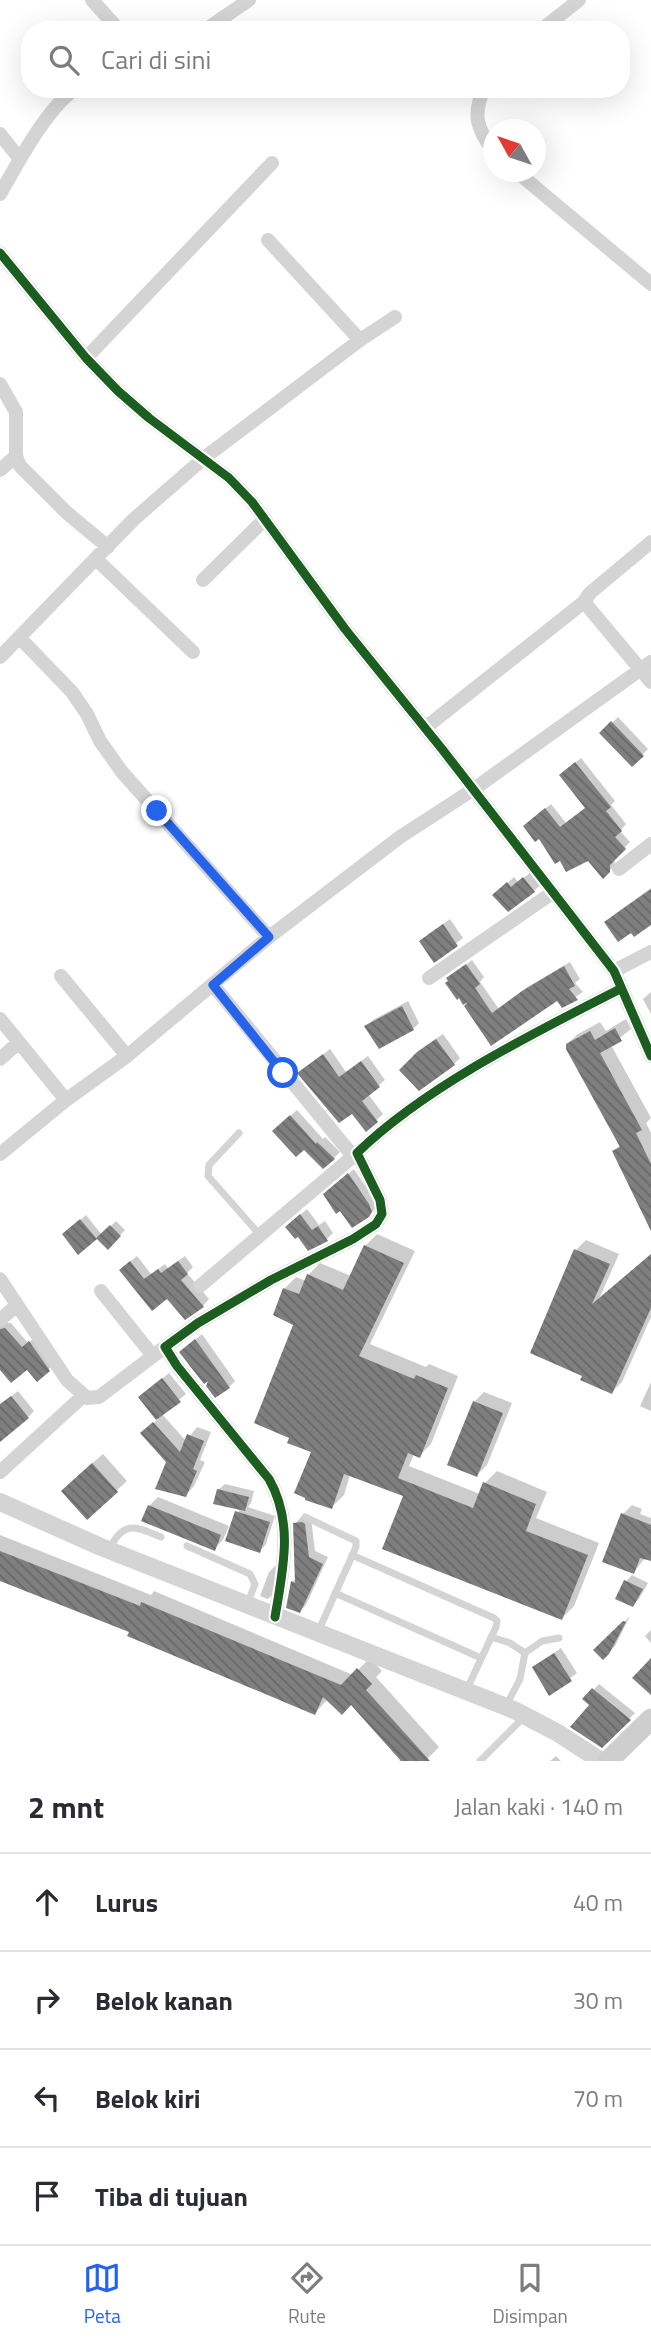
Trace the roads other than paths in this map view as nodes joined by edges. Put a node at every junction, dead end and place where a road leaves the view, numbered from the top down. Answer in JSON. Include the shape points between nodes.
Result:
{"nodes":[{"id":1,"x":92,"y":0,"type":"edge"},
{"id":2,"x":249,"y":0,"type":"edge"},
{"id":3,"x":579,"y":0,"type":"edge"},
{"id":4,"x":110,"y":21,"type":"edge"},
{"id":5,"x":218,"y":21,"type":"edge"},
{"id":6,"x":552,"y":21,"type":"edge"},
{"id":7,"x":66,"y":98,"type":"edge"},
{"id":8,"x":480,"y":98,"type":"edge"},
{"id":9,"x":0,"y":134,"type":"edge"},
{"id":10,"x":483,"y":135,"type":"edge"},
{"id":11,"x":19,"y":158,"type":"junction"},
{"id":12,"x":272,"y":163,"type":"dead end"},
{"id":13,"x":529,"y":182,"type":"edge"},
{"id":14,"x":0,"y":194,"type":"edge"},
{"id":15,"x":268,"y":240,"type":"dead end"},
{"id":16,"x":0,"y":253,"type":"edge"},
{"id":17,"x":651,"y":284,"type":"edge"},
{"id":18,"x":395,"y":317,"type":"dead end"},
{"id":19,"x":360,"y":340,"type":"junction"},
{"id":20,"x":86,"y":358,"type":"junction"},
{"id":21,"x":0,"y":384,"type":"edge"},
{"id":22,"x":16,"y":456,"type":"junction"},
{"id":23,"x":204,"y":457,"type":"junction"},
{"id":24,"x":0,"y":470,"type":"edge"},
{"id":25,"x":265,"y":519,"type":"junction"},
{"id":26,"x":651,"y":542,"type":"edge"},
{"id":27,"x":108,"y":547,"type":"junction"},
{"id":28,"x":96,"y":559,"type":"junction"},
{"id":29,"x":203,"y":580,"type":"dead end"},
{"id":30,"x":584,"y":602,"type":"junction"},
{"id":31,"x":19,"y":637,"type":"junction"},
{"id":32,"x":192,"y":652,"type":"dead end"},
{"id":33,"x":0,"y":657,"type":"edge"},
{"id":34,"x":646,"y":666,"type":"edge"},
{"id":35,"x":651,"y":682,"type":"edge"},
{"id":36,"x":425,"y":728,"type":"junction"},
{"id":37,"x":474,"y":789,"type":"junction"},
{"id":38,"x":651,"y":844,"type":"edge"},
{"id":39,"x":619,"y":869,"type":"dead end"},
{"id":40,"x":552,"y":893,"type":"junction"},
{"id":41,"x":269,"y":937,"type":"junction"},
{"id":42,"x":651,"y":953,"type":"edge"},
{"id":43,"x":614,"y":971,"type":"junction"},
{"id":44,"x":61,"y":976,"type":"dead end"},
{"id":45,"x":429,"y":978,"type":"dead end"},
{"id":46,"x":213,"y":985,"type":"junction"},
{"id":47,"x":620,"y":989,"type":"junction"},
{"id":48,"x":0,"y":1019,"type":"edge"},
{"id":49,"x":18,"y":1043,"type":"junction"},
{"id":50,"x":127,"y":1056,"type":"junction"},
{"id":51,"x":651,"y":1056,"type":"edge"},
{"id":52,"x":0,"y":1059,"type":"edge"},
{"id":53,"x":66,"y":1100,"type":"junction"},
{"id":54,"x":239,"y":1133,"type":"dead end"},
{"id":55,"x":0,"y":1154,"type":"edge"},
{"id":56,"x":354,"y":1154,"type":"junction"},
{"id":57,"x":261,"y":1235,"type":"junction"},
{"id":58,"x":0,"y":1279,"type":"edge"},
{"id":59,"x":200,"y":1286,"type":"dead end"},
{"id":60,"x":101,"y":1291,"type":"dead end"},
{"id":61,"x":17,"y":1305,"type":"junction"},
{"id":62,"x":0,"y":1320,"type":"edge"},
{"id":63,"x":159,"y":1352,"type":"junction"},
{"id":64,"x":83,"y":1396,"type":"junction"},
{"id":65,"x":0,"y":1472,"type":"edge"},
{"id":66,"x":0,"y":1502,"type":"edge"},
{"id":67,"x":305,"y":1517,"type":"dead end"},
{"id":68,"x":161,"y":1537,"type":"dead end"},
{"id":69,"x":187,"y":1546,"type":"dead end"},
{"id":70,"x":109,"y":1550,"type":"junction"},
{"id":71,"x":352,"y":1555,"type":"junction"},
{"id":72,"x":335,"y":1593,"type":"junction"},
{"id":73,"x":247,"y":1606,"type":"junction"},
{"id":74,"x":275,"y":1617,"type":"junction"},
{"id":75,"x":317,"y":1633,"type":"junction"},
{"id":76,"x":491,"y":1637,"type":"junction"},
{"id":77,"x":559,"y":1638,"type":"dead end"},
{"id":78,"x":525,"y":1653,"type":"junction"},
{"id":79,"x":481,"y":1658,"type":"junction"},
{"id":80,"x":466,"y":1691,"type":"junction"},
{"id":81,"x":505,"y":1707,"type":"junction"},
{"id":82,"x":525,"y":1716,"type":"junction"},
{"id":83,"x":651,"y":1719,"type":"edge"},
{"id":84,"x":480,"y":1761,"type":"edge"},
{"id":85,"x":601,"y":1761,"type":"edge"},
{"id":86,"x":608,"y":1761,"type":"edge"}],
"edges":[{"from":1,"to":4,"type":"street"},
{"from":2,"to":5,"type":"street"},
{"from":3,"to":6,"type":"street"},
{"from":7,"to":11,"type":"street"},
{"from":8,"to":10,"type":"street","via":[[476,119]]},
{"from":9,"to":11,"type":"street"},
{"from":11,"to":14,"type":"street"},
{"from":12,"to":20,"type":"street"},
{"from":13,"to":17,"type":"street"},
{"from":15,"to":19,"type":"street"},
{"from":16,"to":20,"type":"street"},
{"from":18,"to":19,"type":"street"},
{"from":19,"to":23,"type":"street"},
{"from":20,"to":23,"type":"street","via":[[149,418]]},
{"from":21,"to":22,"type":"street","via":[[16,412]]},
{"from":22,"to":24,"type":"street"},
{"from":22,"to":27,"type":"street","via":[[37,484]]},
{"from":23,"to":25,"type":"street","via":[[242,489]]},
{"from":23,"to":27,"type":"street"},
{"from":25,"to":29,"type":"street"},
{"from":25,"to":36,"type":"street"},
{"from":26,"to":30,"type":"street"},
{"from":27,"to":28,"type":"street"},
{"from":28,"to":31,"type":"street"},
{"from":28,"to":32,"type":"street"},
{"from":30,"to":34,"type":"street"},
{"from":30,"to":36,"type":"street"},
{"from":31,"to":33,"type":"street"},
{"from":31,"to":41,"type":"street","via":[[72,692],[122,772]]},
{"from":34,"to":35,"type":"street"},
{"from":34,"to":37,"type":"street"},
{"from":36,"to":37,"type":"street"},
{"from":37,"to":40,"type":"street"},
{"from":37,"to":41,"type":"street","via":[[400,837]]},
{"from":38,"to":39,"type":"street"},
{"from":40,"to":43,"type":"street"},
{"from":40,"to":45,"type":"street"},
{"from":41,"to":46,"type":"street"},
{"from":42,"to":43,"type":"street"},
{"from":43,"to":47,"type":"street"},
{"from":44,"to":50,"type":"street"},
{"from":46,"to":50,"type":"street"},
{"from":46,"to":56,"type":"street"},
{"from":47,"to":51,"type":"street"},
{"from":47,"to":56,"type":"street","via":[[463,1075]]},
{"from":48,"to":49,"type":"street"},
{"from":49,"to":52,"type":"street"},
{"from":49,"to":53,"type":"street"},
{"from":50,"to":53,"type":"street"},
{"from":53,"to":55,"type":"street"},
{"from":54,"to":57,"type":"lane","via":[[209,1165],[208,1176]]},
{"from":56,"to":57,"type":"street"},
{"from":56,"to":63,"type":"street","via":[[380,1200],[382,1214],[376,1224],[198,1322]]},
{"from":57,"to":59,"type":"street"},
{"from":58,"to":61,"type":"street"},
{"from":60,"to":63,"type":"street"},
{"from":61,"to":62,"type":"street"},
{"from":61,"to":64,"type":"street","via":[[67,1380]]},
{"from":63,"to":64,"type":"street","via":[[99,1397]]},
{"from":63,"to":74,"type":"street","via":[[177,1366],[279,1495],[286,1553]]},
{"from":64,"to":65,"type":"street"},
{"from":66,"to":70,"type":"street"},
{"from":67,"to":71,"type":"lane","via":[[356,1541]]},
{"from":68,"to":70,"type":"lane","via":[[136,1527],[122,1530]]},
{"from":69,"to":73,"type":"lane","via":[[250,1574],[255,1584]]},
{"from":70,"to":73,"type":"street"},
{"from":71,"to":72,"type":"lane"},
{"from":71,"to":76,"type":"lane","via":[[494,1618]]},
{"from":72,"to":75,"type":"lane"},
{"from":72,"to":79,"type":"lane"},
{"from":73,"to":74,"type":"street"},
{"from":74,"to":75,"type":"street"},
{"from":75,"to":80,"type":"street"},
{"from":76,"to":78,"type":"lane"},
{"from":76,"to":79,"type":"lane"},
{"from":77,"to":78,"type":"lane","via":[[542,1641]]},
{"from":78,"to":81,"type":"lane","via":[[520,1679]]},
{"from":79,"to":80,"type":"lane"},
{"from":80,"to":81,"type":"street"},
{"from":81,"to":82,"type":"street"},
{"from":82,"to":84,"type":"lane"},
{"from":82,"to":85,"type":"street"},
{"from":83,"to":86,"type":"main road"}]}
